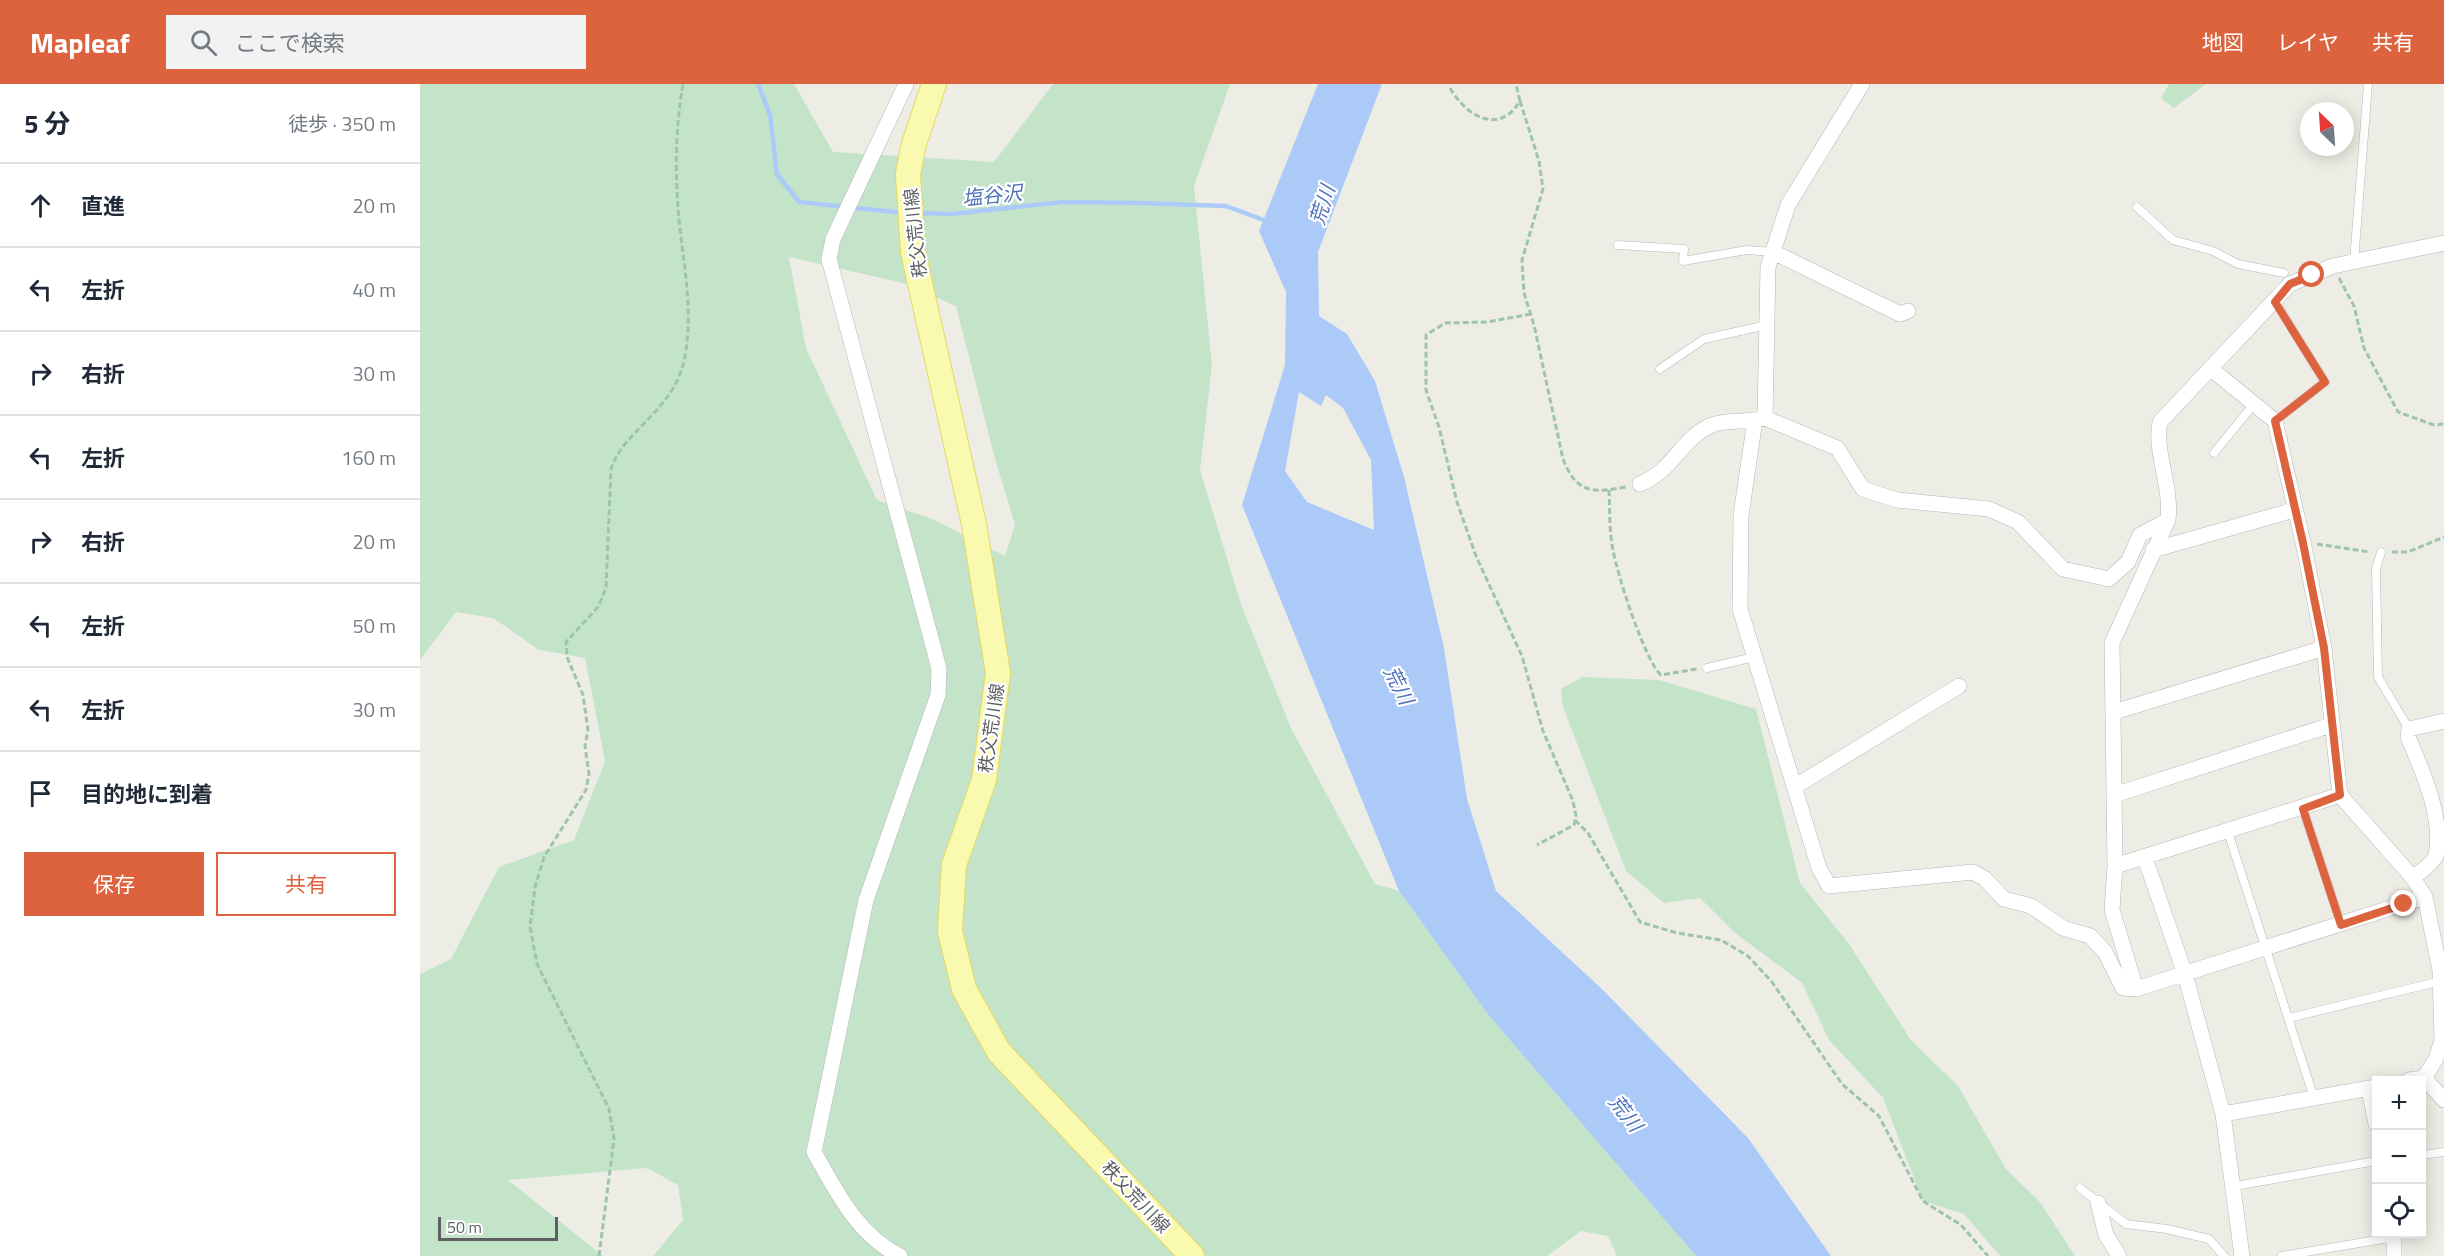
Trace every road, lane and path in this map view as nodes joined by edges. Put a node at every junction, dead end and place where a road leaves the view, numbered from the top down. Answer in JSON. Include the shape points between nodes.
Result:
{"nodes":[{"id":1,"x":683,"y":84,"type":"edge"},
{"id":2,"x":906,"y":84,"type":"edge"},
{"id":3,"x":934,"y":84,"type":"edge"},
{"id":4,"x":1516,"y":84,"type":"edge"},
{"id":5,"x":1862,"y":84,"type":"edge"},
{"id":6,"x":2368,"y":84,"type":"edge"},
{"id":7,"x":1450,"y":88,"type":"dead end"},
{"id":8,"x":1520,"y":101,"type":"junction"},
{"id":9,"x":2137,"y":207,"type":"dead end"},
{"id":10,"x":2444,"y":243,"type":"edge"},
{"id":11,"x":1618,"y":245,"type":"dead end"},
{"id":12,"x":1773,"y":252,"type":"junction"},
{"id":13,"x":2354,"y":261,"type":"junction"},
{"id":14,"x":2333,"y":266,"type":"junction"},
{"id":15,"x":2284,"y":273,"type":"dead end"},
{"id":16,"x":2275,"y":302,"type":"junction"},
{"id":17,"x":1908,"y":311,"type":"dead end"},
{"id":18,"x":1531,"y":314,"type":"junction"},
{"id":19,"x":1767,"y":325,"type":"junction"},
{"id":20,"x":2210,"y":368,"type":"junction"},
{"id":21,"x":1660,"y":369,"type":"dead end"},
{"id":22,"x":2254,"y":404,"type":"junction"},
{"id":23,"x":1760,"y":419,"type":"junction"},
{"id":24,"x":2275,"y":421,"type":"junction"},
{"id":25,"x":2444,"y":424,"type":"edge"},
{"id":26,"x":2214,"y":453,"type":"dead end"},
{"id":27,"x":1640,"y":484,"type":"joint"},
{"id":28,"x":1609,"y":490,"type":"junction"},
{"id":29,"x":2295,"y":510,"type":"junction"},
{"id":30,"x":2168,"y":520,"type":"junction"},
{"id":31,"x":2154,"y":550,"type":"junction"},
{"id":32,"x":2381,"y":552,"type":"dead end"},
{"id":33,"x":2324,"y":648,"type":"junction"},
{"id":34,"x":1754,"y":657,"type":"junction"},
{"id":35,"x":1707,"y":668,"type":"joint"},
{"id":36,"x":1959,"y":686,"type":"dead end"},
{"id":37,"x":2114,"y":712,"type":"junction"},
{"id":38,"x":2444,"y":721,"type":"edge"},
{"id":39,"x":2331,"y":725,"type":"junction"},
{"id":40,"x":2409,"y":729,"type":"junction"},
{"id":41,"x":1796,"y":786,"type":"junction"},
{"id":42,"x":2114,"y":795,"type":"junction"},
{"id":43,"x":2340,"y":795,"type":"junction"},
{"id":44,"x":2439,"y":800,"type":"edge"},
{"id":45,"x":2303,"y":809,"type":"junction"},
{"id":46,"x":1575,"y":820,"type":"junction"},
{"id":47,"x":2228,"y":832,"type":"junction"},
{"id":48,"x":1537,"y":845,"type":"dead end"},
{"id":49,"x":2145,"y":858,"type":"junction"},
{"id":50,"x":2115,"y":866,"type":"junction"},
{"id":51,"x":2413,"y":879,"type":"junction"},
{"id":52,"x":2425,"y":897,"type":"junction"},
{"id":53,"x":2341,"y":925,"type":"junction"},
{"id":54,"x":2266,"y":949,"type":"junction"},
{"id":55,"x":2442,"y":973,"type":"edge"},
{"id":56,"x":2185,"y":974,"type":"junction"},
{"id":57,"x":2136,"y":988,"type":"junction"},
{"id":58,"x":2289,"y":1018,"type":"junction"},
{"id":59,"x":2440,"y":1059,"type":"edge"},
{"id":60,"x":2426,"y":1076,"type":"edge"},
{"id":61,"x":2426,"y":1080,"type":"edge"},
{"id":62,"x":2372,"y":1087,"type":"edge"},
{"id":63,"x":2314,"y":1098,"type":"junction"},
{"id":64,"x":2444,"y":1100,"type":"edge"},
{"id":65,"x":2223,"y":1114,"type":"junction"},
{"id":66,"x":2444,"y":1152,"type":"edge"},
{"id":67,"x":2426,"y":1154,"type":"edge"},
{"id":68,"x":2372,"y":1162,"type":"edge"},
{"id":69,"x":2235,"y":1186,"type":"junction"},
{"id":70,"x":2080,"y":1188,"type":"dead end"},
{"id":71,"x":2098,"y":1203,"type":"junction"},
{"id":72,"x":2379,"y":1238,"type":"edge"},
{"id":73,"x":2395,"y":1238,"type":"edge"},
{"id":74,"x":599,"y":1256,"type":"edge"},
{"id":75,"x":900,"y":1256,"type":"edge"},
{"id":76,"x":1192,"y":1256,"type":"edge"},
{"id":77,"x":1988,"y":1256,"type":"edge"},
{"id":78,"x":2119,"y":1256,"type":"edge"},
{"id":79,"x":2224,"y":1256,"type":"edge"},
{"id":80,"x":2242,"y":1256,"type":"edge"},
{"id":81,"x":2282,"y":1256,"type":"edge"},
{"id":82,"x":2394,"y":1256,"type":"edge"}],
"edges":[{"from":1,"to":74,"type":"path","via":[[675,158],[688,298],[684,362],[666,401],[618,455],[611,469],[606,588],[598,607],[567,642],[567,657],[582,695],[588,730],[585,746],[589,774],[586,790],[544,857],[531,912],[537,964],[609,1109],[614,1140]]},
{"from":2,"to":75,"type":"street","via":[[833,239],[829,259],[939,669],[938,695],[866,900],[814,1152],[850,1216],[886,1249]]},
{"from":3,"to":76,"type":"main road","name":"秩父荒川線","via":[[908,174],[913,252],[974,524],[998,673],[984,780],[954,865],[950,932],[964,989],[999,1052]]},
{"from":4,"to":8,"type":"path"},
{"from":5,"to":12,"type":"street","via":[[1788,205]]},
{"from":6,"to":13,"type":"lane"},
{"from":7,"to":8,"type":"path","via":[[1459,104],[1477,116],[1495,120],[1514,112]]},
{"from":8,"to":18,"type":"path","via":[[1539,161],[1543,189],[1522,260],[1524,293]]},
{"from":9,"to":15,"type":"lane","via":[[2173,240],[2213,251],[2238,264]]},
{"from":10,"to":13,"type":"street"},
{"from":11,"to":12,"type":"lane","via":[[1684,249],[1683,261],[1747,250]]},
{"from":12,"to":17,"type":"street","via":[[1900,314]]},
{"from":12,"to":19,"type":"street","via":[[1768,267]]},
{"from":13,"to":14,"type":"street"},
{"from":14,"to":16,"type":"street","via":[[2290,284]]},
{"from":14,"to":25,"type":"path","via":[[2354,306],[2364,348],[2398,412],[2434,425]]},
{"from":16,"to":20,"type":"street"},
{"from":16,"to":24,"type":"lane","via":[[2325,382]]},
{"from":18,"to":28,"type":"path","via":[[1563,459],[1571,478],[1584,488]]},
{"from":18,"to":46,"type":"path","via":[[1487,322],[1445,323],[1426,335],[1426,390],[1461,513],[1476,556],[1522,656],[1543,731],[1573,801]]},
{"from":19,"to":21,"type":"lane","via":[[1704,339]]},
{"from":19,"to":23,"type":"street"},
{"from":20,"to":22,"type":"street"},
{"from":20,"to":30,"type":"street","via":[[2160,422],[2157,436],[2170,498]]},
{"from":22,"to":24,"type":"street"},
{"from":22,"to":26,"type":"lane"},
{"from":23,"to":27,"type":"street","via":[[1713,424],[1690,438],[1656,477]]},
{"from":23,"to":30,"type":"street","via":[[1837,448],[1863,489],[1897,500],[1989,509],[2018,522],[2063,568],[2109,579],[2128,562],[2140,535]]},
{"from":23,"to":34,"type":"street","via":[[1741,515],[1740,609]]},
{"from":24,"to":29,"type":"street"},
{"from":27,"to":28,"type":"path"},
{"from":28,"to":35,"type":"path","via":[[1612,550],[1655,670],[1661,675]]},
{"from":29,"to":31,"type":"street"},
{"from":29,"to":33,"type":"street"},
{"from":30,"to":31,"type":"street"},
{"from":31,"to":37,"type":"street","via":[[2112,643]]},
{"from":32,"to":40,"type":"lane","via":[[2376,569],[2378,677]]},
{"from":33,"to":37,"type":"street"},
{"from":33,"to":39,"type":"street"},
{"from":34,"to":35,"type":"lane"},
{"from":34,"to":41,"type":"street"},
{"from":36,"to":41,"type":"street"},
{"from":37,"to":42,"type":"street"},
{"from":38,"to":40,"type":"street"},
{"from":39,"to":42,"type":"street"},
{"from":39,"to":43,"type":"street"},
{"from":40,"to":44,"type":"street","via":[[2408,737]]},
{"from":41,"to":57,"type":"street","via":[[1819,868],[1829,886],[1973,872],[2004,900],[2031,906],[2063,928],[2090,936],[2105,952],[2123,988]]},
{"from":42,"to":50,"type":"street"},
{"from":43,"to":45,"type":"street"},
{"from":43,"to":51,"type":"street"},
{"from":44,"to":51,"type":"street","via":[[2436,857]]},
{"from":45,"to":47,"type":"street"},
{"from":45,"to":53,"type":"lane"},
{"from":46,"to":48,"type":"path","via":[[1561,834]]},
{"from":46,"to":77,"type":"path","via":[[1588,833],[1640,922],[1721,940],[1748,956],[1772,982],[1842,1083],[1879,1116],[1923,1201],[1961,1225]]},
{"from":47,"to":49,"type":"street"},
{"from":47,"to":54,"type":"lane"},
{"from":49,"to":50,"type":"street"},
{"from":49,"to":56,"type":"street"},
{"from":50,"to":57,"type":"street","via":[[2112,910]]},
{"from":51,"to":52,"type":"street"},
{"from":52,"to":53,"type":"street"},
{"from":52,"to":55,"type":"street"},
{"from":53,"to":54,"type":"street"},
{"from":54,"to":56,"type":"street"},
{"from":54,"to":58,"type":"lane"},
{"from":55,"to":58,"type":"lane"},
{"from":55,"to":59,"type":"street"},
{"from":56,"to":57,"type":"street"},
{"from":56,"to":65,"type":"street"},
{"from":58,"to":63,"type":"lane"},
{"from":59,"to":60,"type":"street"},
{"from":61,"to":64,"type":"street"},
{"from":62,"to":63,"type":"street"},
{"from":63,"to":65,"type":"street"},
{"from":65,"to":69,"type":"street"},
{"from":66,"to":67,"type":"lane"},
{"from":68,"to":69,"type":"lane"},
{"from":69,"to":80,"type":"street"},
{"from":70,"to":71,"type":"lane"},
{"from":71,"to":78,"type":"street","via":[[2106,1235]]},
{"from":71,"to":79,"type":"lane","via":[[2126,1224],[2209,1239]]},
{"from":72,"to":81,"type":"lane"},
{"from":73,"to":82,"type":"street"}]}
